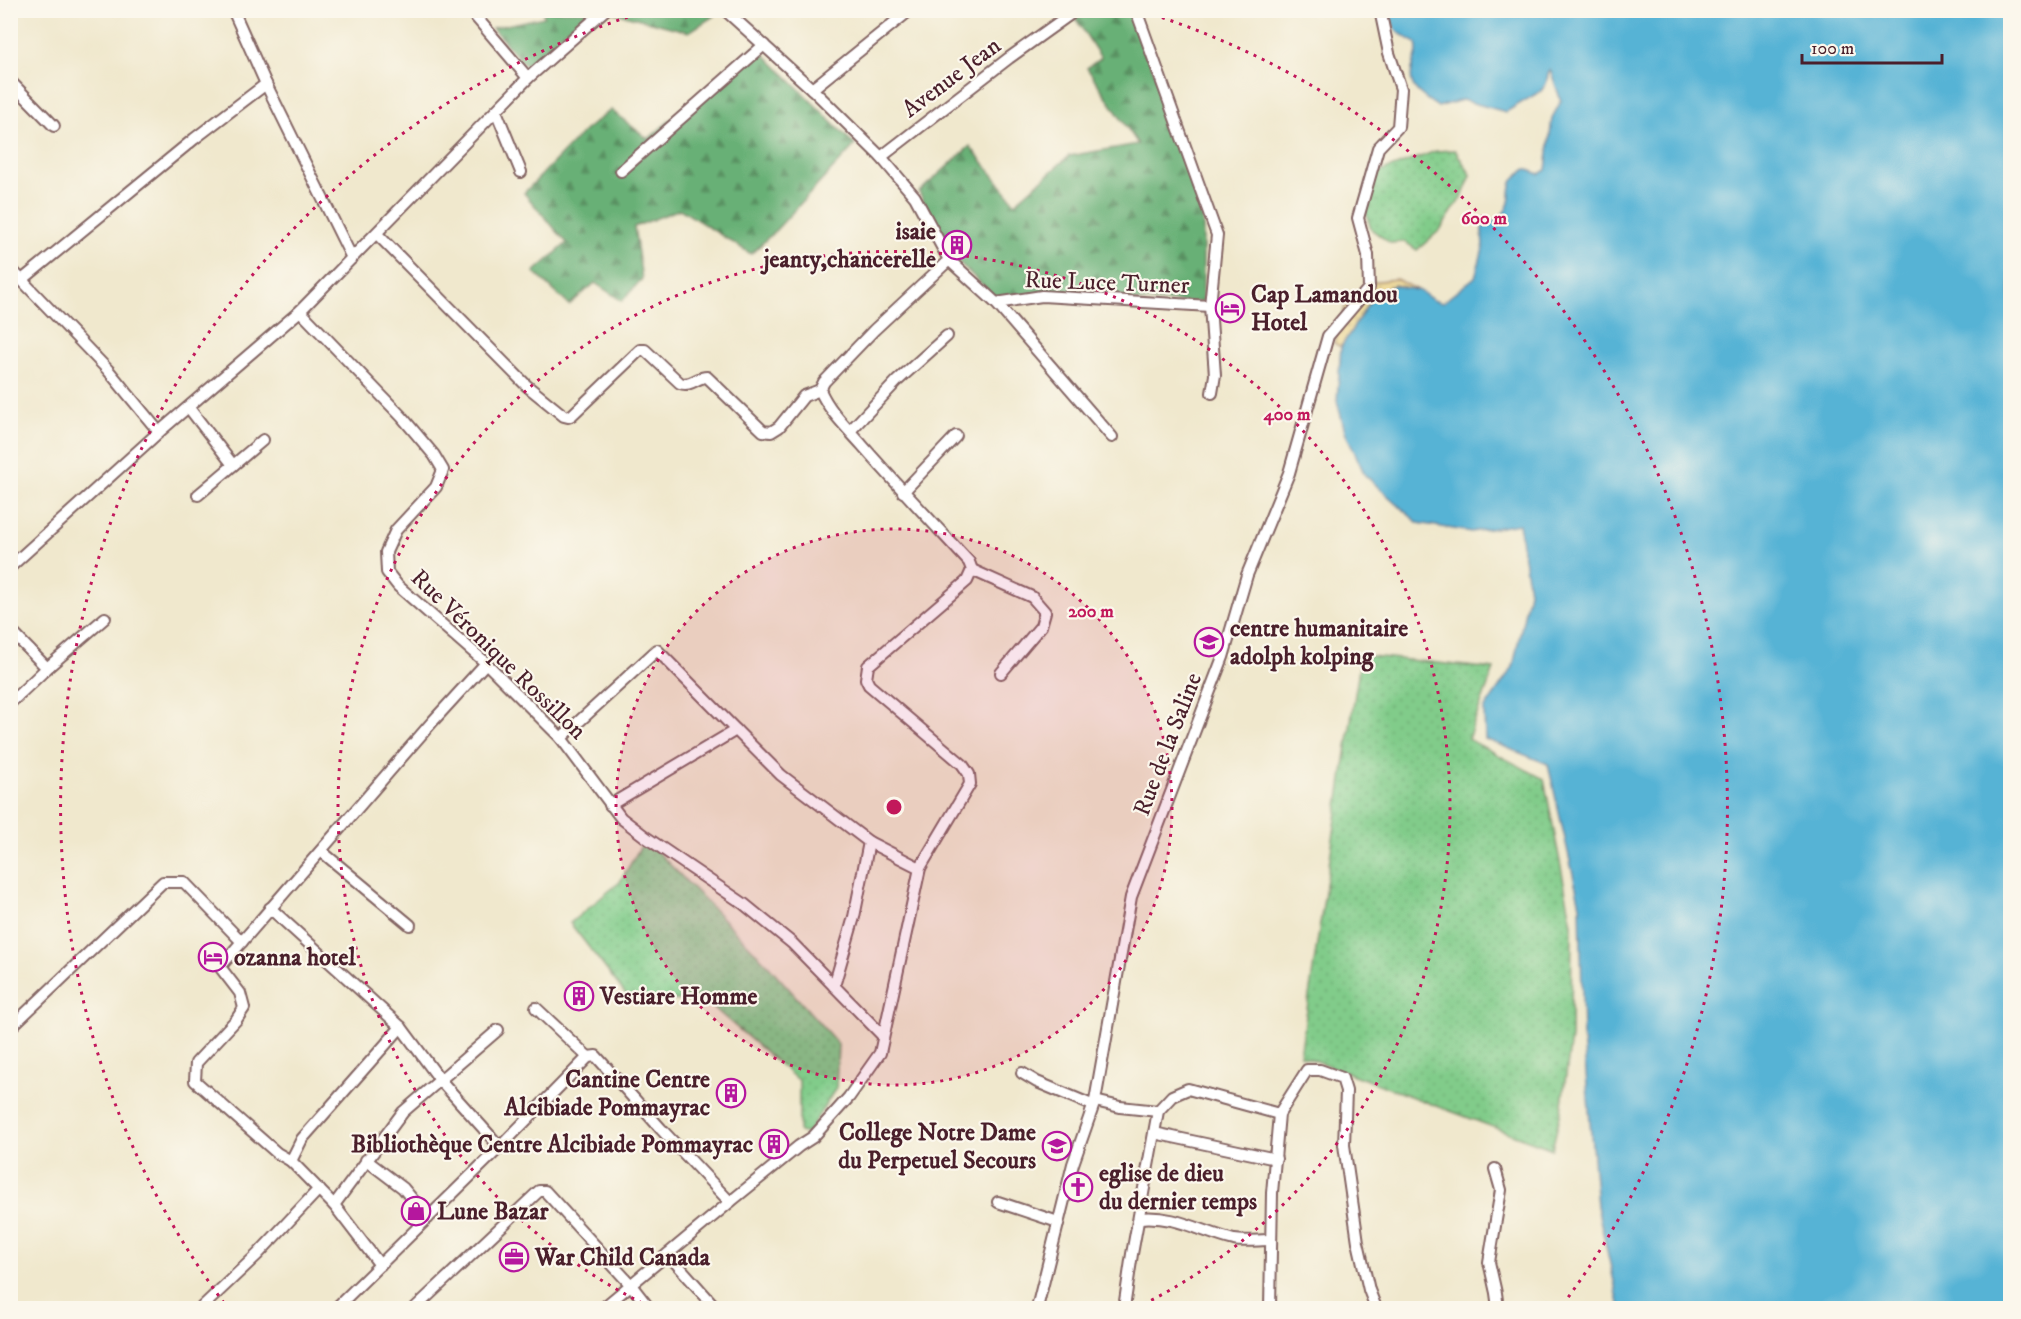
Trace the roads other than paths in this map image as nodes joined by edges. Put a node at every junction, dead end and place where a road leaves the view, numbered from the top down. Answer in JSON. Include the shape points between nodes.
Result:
{"nodes":[{"id":1,"x":233,"y":10,"type":"edge"},
{"id":2,"x":470,"y":10,"type":"edge"},
{"id":3,"x":605,"y":10,"type":"edge"},
{"id":4,"x":725,"y":10,"type":"edge"},
{"id":5,"x":910,"y":10,"type":"edge"},
{"id":6,"x":1076,"y":10,"type":"edge"},
{"id":7,"x":1136,"y":10,"type":"edge"},
{"id":8,"x":1380,"y":10,"type":"edge"},
{"id":9,"x":764,"y":45,"type":"junction"},
{"id":10,"x":528,"y":78,"type":"junction"},
{"id":11,"x":10,"y":81,"type":"edge"},
{"id":12,"x":266,"y":84,"type":"junction"},
{"id":13,"x":812,"y":89,"type":"junction"},
{"id":14,"x":496,"y":111,"type":"junction"},
{"id":15,"x":54,"y":126,"type":"dead end"},
{"id":16,"x":881,"y":157,"type":"junction"},
{"id":17,"x":621,"y":171,"type":"dead end"},
{"id":18,"x":521,"y":172,"type":"dead end"},
{"id":19,"x":376,"y":234,"type":"junction"},
{"id":20,"x":352,"y":258,"type":"junction"},
{"id":21,"x":949,"y":260,"type":"junction"},
{"id":22,"x":10,"y":268,"type":"edge"},
{"id":23,"x":22,"y":280,"type":"junction"},
{"id":24,"x":996,"y":303,"type":"junction"},
{"id":25,"x":1210,"y":306,"type":"junction"},
{"id":26,"x":300,"y":310,"type":"junction"},
{"id":27,"x":947,"y":336,"type":"dead end"},
{"id":28,"x":820,"y":390,"type":"junction"},
{"id":29,"x":1212,"y":393,"type":"dead end"},
{"id":30,"x":189,"y":408,"type":"junction"},
{"id":31,"x":850,"y":431,"type":"junction"},
{"id":32,"x":159,"y":432,"type":"junction"},
{"id":33,"x":956,"y":436,"type":"dead end"},
{"id":34,"x":1112,"y":437,"type":"dead end"},
{"id":35,"x":263,"y":440,"type":"dead end"},
{"id":36,"x":233,"y":465,"type":"junction"},
{"id":37,"x":903,"y":492,"type":"junction"},
{"id":38,"x":198,"y":495,"type":"dead end"},
{"id":39,"x":10,"y":567,"type":"edge"},
{"id":40,"x":972,"y":570,"type":"junction"},
{"id":41,"x":105,"y":618,"type":"dead end"},
{"id":42,"x":10,"y":630,"type":"edge"},
{"id":43,"x":486,"y":663,"type":"junction"},
{"id":44,"x":47,"y":668,"type":"junction"},
{"id":45,"x":1000,"y":673,"type":"dead end"},
{"id":46,"x":10,"y":703,"type":"edge"},
{"id":47,"x":736,"y":730,"type":"junction"},
{"id":48,"x":561,"y":738,"type":"junction"},
{"id":49,"x":610,"y":805,"type":"junction"},
{"id":50,"x":869,"y":842,"type":"junction"},
{"id":51,"x":321,"y":851,"type":"junction"},
{"id":52,"x":920,"y":868,"type":"junction"},
{"id":53,"x":270,"y":908,"type":"junction"},
{"id":54,"x":410,"y":926,"type":"dead end"},
{"id":55,"x":242,"y":942,"type":"junction"},
{"id":56,"x":834,"y":986,"type":"junction"},
{"id":57,"x":536,"y":1008,"type":"dead end"},
{"id":58,"x":401,"y":1027,"type":"junction"},
{"id":59,"x":10,"y":1028,"type":"edge"},
{"id":60,"x":498,"y":1030,"type":"dead end"},
{"id":61,"x":883,"y":1036,"type":"junction"},
{"id":62,"x":588,"y":1057,"type":"junction"},
{"id":63,"x":1022,"y":1073,"type":"dead end"},
{"id":64,"x":441,"y":1081,"type":"junction"},
{"id":65,"x":1094,"y":1103,"type":"junction"},
{"id":66,"x":1158,"y":1111,"type":"junction"},
{"id":67,"x":1279,"y":1114,"type":"junction"},
{"id":68,"x":1154,"y":1133,"type":"junction"},
{"id":69,"x":500,"y":1147,"type":"junction"},
{"id":70,"x":1276,"y":1159,"type":"junction"},
{"id":71,"x":366,"y":1160,"type":"junction"},
{"id":72,"x":291,"y":1161,"type":"junction"},
{"id":73,"x":1496,"y":1169,"type":"dead end"},
{"id":74,"x":319,"y":1189,"type":"junction"},
{"id":75,"x":730,"y":1202,"type":"junction"},
{"id":76,"x":998,"y":1202,"type":"dead end"},
{"id":77,"x":334,"y":1205,"type":"junction"},
{"id":78,"x":428,"y":1218,"type":"junction"},
{"id":79,"x":1139,"y":1218,"type":"junction"},
{"id":80,"x":1058,"y":1222,"type":"junction"},
{"id":81,"x":1271,"y":1240,"type":"junction"},
{"id":82,"x":668,"y":1254,"type":"junction"},
{"id":83,"x":380,"y":1265,"type":"junction"},
{"id":84,"x":631,"y":1285,"type":"junction"},
{"id":85,"x":201,"y":1308,"type":"edge"},
{"id":86,"x":336,"y":1308,"type":"edge"},
{"id":87,"x":415,"y":1308,"type":"edge"},
{"id":88,"x":603,"y":1308,"type":"edge"},
{"id":89,"x":649,"y":1308,"type":"edge"},
{"id":90,"x":716,"y":1308,"type":"edge"},
{"id":91,"x":1037,"y":1308,"type":"edge"},
{"id":92,"x":1124,"y":1308,"type":"edge"},
{"id":93,"x":1270,"y":1308,"type":"edge"},
{"id":94,"x":1376,"y":1308,"type":"edge"},
{"id":95,"x":1498,"y":1308,"type":"edge"}],
"edges":[{"from":1,"to":12,"type":"street"},
{"from":2,"to":10,"type":"street"},
{"from":3,"to":10,"type":"street"},
{"from":4,"to":9,"type":"street","name":"Rue Luce Turner"},
{"from":5,"to":13,"type":"street"},
{"from":6,"to":16,"type":"street","name":"Avenue Jean"},
{"from":7,"to":25,"type":"street","via":[[1217,235]]},
{"from":8,"to":65,"type":"street","name":"Rue de la Saline","via":[[1401,89],[1398,127],[1378,148],[1358,218],[1368,255],[1369,288],[1328,336],[1289,473],[1247,574],[1219,667],[1131,897]]},
{"from":9,"to":13,"type":"street","name":"Rue Luce Turner"},
{"from":9,"to":17,"type":"street"},
{"from":10,"to":14,"type":"street"},
{"from":11,"to":15,"type":"street"},
{"from":12,"to":20,"type":"street"},
{"from":12,"to":23,"type":"street"},
{"from":13,"to":16,"type":"street","name":"Rue Luce Turner"},
{"from":14,"to":18,"type":"street"},
{"from":14,"to":19,"type":"street"},
{"from":16,"to":21,"type":"street","name":"Rue Luce Turner","via":[[915,197]]},
{"from":19,"to":20,"type":"street"},
{"from":19,"to":28,"type":"street","via":[[527,386],[564,416],[572,415],[640,350],[645,350],[685,385],[707,376],[763,431],[780,428],[804,396]]},
{"from":20,"to":26,"type":"street"},
{"from":21,"to":24,"type":"street","name":"Rue Luce Turner"},
{"from":21,"to":28,"type":"street","via":[[874,330]]},
{"from":22,"to":23,"type":"street"},
{"from":23,"to":32,"type":"street","via":[[108,370]]},
{"from":24,"to":25,"type":"street","name":"Rue Luce Turner","via":[[1042,296]]},
{"from":24,"to":34,"type":"street"},
{"from":25,"to":29,"type":"street","via":[[1215,375]]},
{"from":26,"to":30,"type":"street"},
{"from":26,"to":43,"type":"street","name":"Rue Véronique Rossillon","via":[[402,417],[443,470],[436,487],[396,530],[386,552],[387,572]]},
{"from":27,"to":31,"type":"street"},
{"from":28,"to":31,"type":"street","via":[[825,402]]},
{"from":30,"to":32,"type":"street"},
{"from":30,"to":36,"type":"street"},
{"from":31,"to":37,"type":"street"},
{"from":32,"to":39,"type":"street"},
{"from":33,"to":37,"type":"street"},
{"from":35,"to":36,"type":"street"},
{"from":36,"to":38,"type":"street"},
{"from":37,"to":40,"type":"street","via":[[969,562]]},
{"from":40,"to":45,"type":"street","via":[[1032,597],[1045,612],[1041,626]]},
{"from":40,"to":52,"type":"street","via":[[967,581],[868,666],[869,685],[969,774],[970,784]]},
{"from":41,"to":44,"type":"street"},
{"from":42,"to":44,"type":"street"},
{"from":43,"to":48,"type":"street","name":"Rue Véronique Rossillon"},
{"from":43,"to":51,"type":"street"},
{"from":44,"to":46,"type":"street"},
{"from":47,"to":48,"type":"street","via":[[657,650]]},
{"from":47,"to":49,"type":"street"},
{"from":47,"to":50,"type":"street","via":[[781,775]]},
{"from":48,"to":49,"type":"street","name":"Rue Véronique Rossillon"},
{"from":49,"to":56,"type":"street","name":"Rue Véronique Rossillon","via":[[647,838],[752,911]]},
{"from":50,"to":52,"type":"street"},
{"from":50,"to":56,"type":"street","via":[[854,917]]},
{"from":51,"to":53,"type":"street"},
{"from":51,"to":54,"type":"street"},
{"from":52,"to":61,"type":"street"},
{"from":53,"to":55,"type":"street"},
{"from":53,"to":58,"type":"street"},
{"from":55,"to":59,"type":"street","via":[[184,882],[164,882]]},
{"from":55,"to":72,"type":"street","via":[[220,967],[240,993],[244,1008],[196,1062],[195,1081]]},
{"from":56,"to":61,"type":"street","name":"Rue Véronique Rossillon"},
{"from":57,"to":62,"type":"street"},
{"from":58,"to":64,"type":"street"},
{"from":58,"to":72,"type":"street","via":[[303,1139]]},
{"from":60,"to":64,"type":"street"},
{"from":61,"to":75,"type":"street","via":[[880,1053],[825,1125]]},
{"from":62,"to":69,"type":"street"},
{"from":62,"to":75,"type":"street","via":[[596,1056]]},
{"from":63,"to":65,"type":"street"},
{"from":64,"to":69,"type":"street"},
{"from":64,"to":71,"type":"street","via":[[403,1112]]},
{"from":65,"to":66,"type":"street"},
{"from":65,"to":80,"type":"street","name":"Rue de la Saline"},
{"from":66,"to":67,"type":"street","via":[[1172,1096],[1188,1089]]},
{"from":66,"to":68,"type":"street"},
{"from":67,"to":70,"type":"street"},
{"from":67,"to":94,"type":"street","via":[[1307,1070],[1342,1078],[1346,1091],[1345,1155],[1358,1242]]},
{"from":68,"to":70,"type":"street"},
{"from":68,"to":79,"type":"street"},
{"from":69,"to":78,"type":"street"},
{"from":70,"to":81,"type":"street"},
{"from":71,"to":77,"type":"street"},
{"from":71,"to":78,"type":"street","via":[[402,1188]]},
{"from":72,"to":74,"type":"street"},
{"from":73,"to":95,"type":"street","via":[[1501,1190],[1489,1262]]},
{"from":74,"to":77,"type":"street"},
{"from":74,"to":85,"type":"street"},
{"from":75,"to":82,"type":"street"},
{"from":76,"to":80,"type":"street"},
{"from":77,"to":83,"type":"street"},
{"from":78,"to":83,"type":"street"},
{"from":79,"to":81,"type":"street","via":[[1172,1219],[1235,1240]]},
{"from":79,"to":92,"type":"street"},
{"from":80,"to":91,"type":"street","name":"Rue de la Saline"},
{"from":81,"to":93,"type":"street"},
{"from":82,"to":84,"type":"street"},
{"from":82,"to":90,"type":"street"},
{"from":83,"to":86,"type":"street"},
{"from":84,"to":87,"type":"street","via":[[545,1191],[539,1191]]},
{"from":84,"to":88,"type":"street"},
{"from":84,"to":89,"type":"street"}]}
